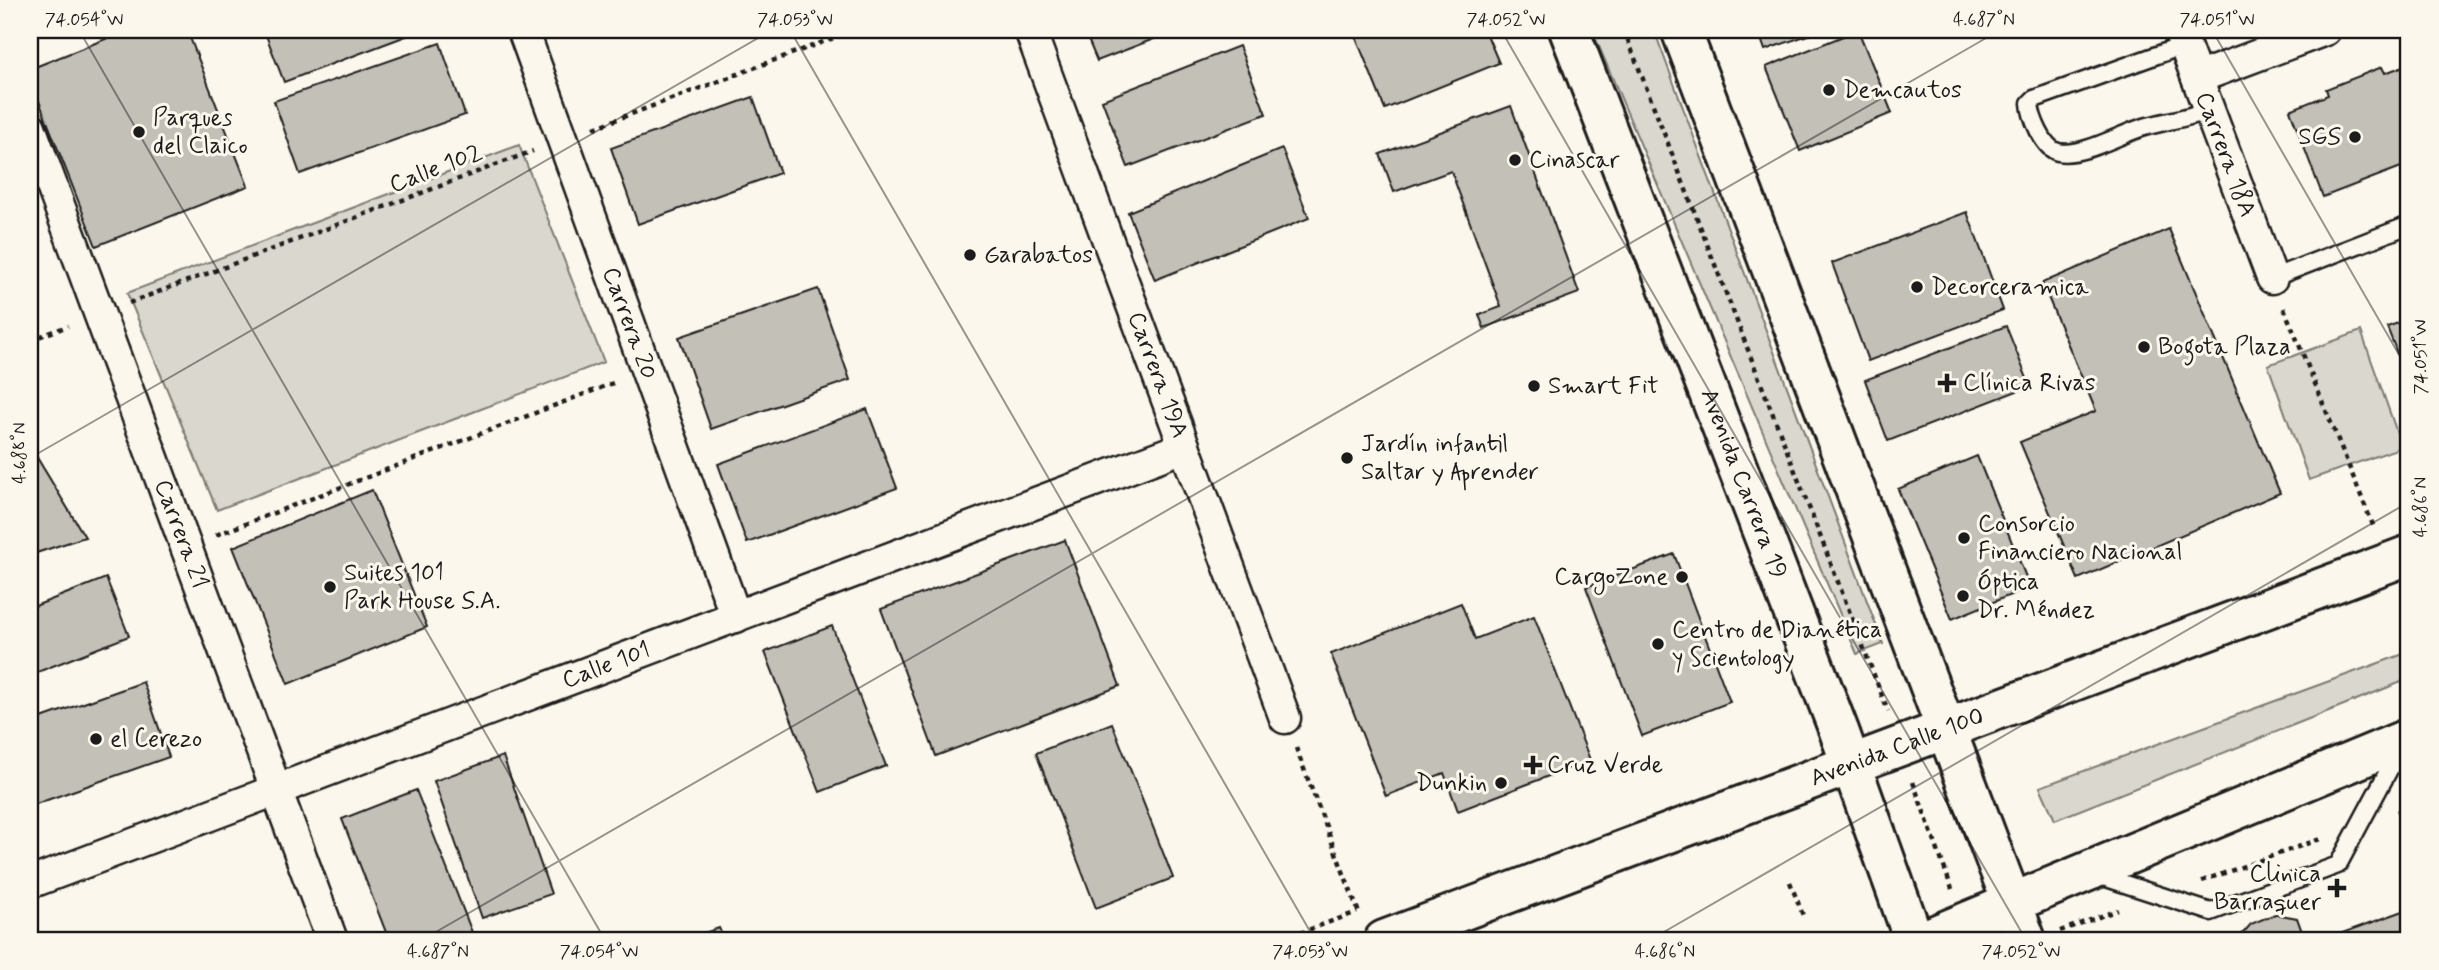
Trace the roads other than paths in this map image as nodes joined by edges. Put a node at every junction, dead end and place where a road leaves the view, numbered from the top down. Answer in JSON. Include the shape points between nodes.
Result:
{"nodes":[{"id":1,"x":523,"y":30,"type":"edge"},
{"id":2,"x":1030,"y":30,"type":"edge"},
{"id":3,"x":1569,"y":30,"type":"edge"},
{"id":4,"x":1681,"y":30,"type":"edge"},
{"id":5,"x":2325,"y":30,"type":"edge"},
{"id":6,"x":2182,"y":38,"type":"edge"},
{"id":7,"x":2197,"y":78,"type":"junction"},
{"id":8,"x":2209,"y":110,"type":"junction"},
{"id":9,"x":30,"y":127,"type":"edge"},
{"id":10,"x":2409,"y":225,"type":"edge"},
{"id":11,"x":2272,"y":278,"type":"joint"},
{"id":12,"x":1184,"y":447,"type":"junction"},
{"id":13,"x":2399,"y":559,"type":"edge"},
{"id":14,"x":736,"y":617,"type":"junction"},
{"id":15,"x":1285,"y":718,"type":"road end"},
{"id":16,"x":1947,"y":729,"type":"junction"},
{"id":17,"x":2408,"y":739,"type":"edge"},
{"id":18,"x":1851,"y":765,"type":"junction"},
{"id":19,"x":276,"y":790,"type":"junction"},
{"id":20,"x":2088,"y":872,"type":"junction"},
{"id":21,"x":30,"y":883,"type":"edge"},
{"id":22,"x":2012,"y":903,"type":"junction"},
{"id":23,"x":1373,"y":931,"type":"edge"},
{"id":24,"x":332,"y":940,"type":"edge"},
{"id":25,"x":1914,"y":940,"type":"edge"},
{"id":26,"x":1923,"y":940,"type":"edge"},
{"id":27,"x":2026,"y":940,"type":"edge"}],
"edges":[{"from":1,"to":14,"type":"street","name":"Carrera 20"},
{"from":2,"to":12,"type":"street","name":"Carrera 19A"},
{"from":3,"to":18,"type":"main road","name":"Avenida Carrera 19"},
{"from":4,"to":16,"type":"main road"},
{"from":5,"to":7,"type":"street"},
{"from":6,"to":7,"type":"street","name":"Carrera 18A"},
{"from":6,"to":8,"type":"lane","via":[[2034,99],[2031,111],[2047,145],[2058,152],[2078,152]]},
{"from":7,"to":8,"type":"street","name":"Carrera 18A"},
{"from":8,"to":11,"type":"street","name":"Carrera 18A"},
{"from":9,"to":19,"type":"street","name":"Carrera 21"},
{"from":10,"to":11,"type":"lane"},
{"from":12,"to":14,"type":"street","name":"Calle 101"},
{"from":12,"to":15,"type":"street","name":"Carrera 19A"},
{"from":13,"to":16,"type":"main road","name":"Avenida Calle 100"},
{"from":14,"to":19,"type":"street","name":"Calle 101"},
{"from":16,"to":18,"type":"main road","name":"Avenida Calle 100","via":[[1895,729]]},
{"from":16,"to":22,"type":"main road"},
{"from":17,"to":20,"type":"main road"},
{"from":17,"to":20,"type":"lane","via":[[2338,865],[2210,912]]},
{"from":18,"to":23,"type":"main road","name":"Avenida Calle 100"},
{"from":18,"to":25,"type":"main road","name":"Avenida Carrera 19"},
{"from":19,"to":21,"type":"street","name":"Calle 101"},
{"from":19,"to":24,"type":"street","name":"Carrera 21"},
{"from":20,"to":22,"type":"main road"},
{"from":22,"to":26,"type":"main road"},
{"from":22,"to":27,"type":"main road"}]}
